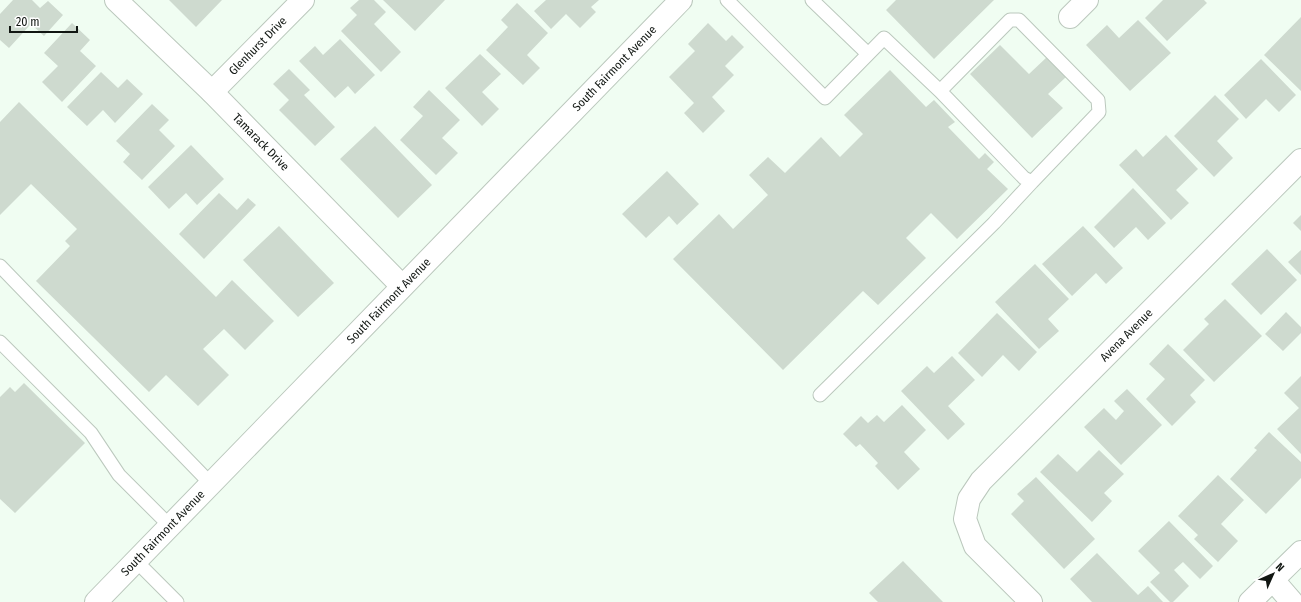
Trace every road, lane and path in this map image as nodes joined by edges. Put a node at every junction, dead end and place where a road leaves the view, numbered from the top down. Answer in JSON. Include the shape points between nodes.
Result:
{"nodes":[{"id":1,"x":116,"y":0,"type":"edge"},
{"id":2,"x":304,"y":0,"type":"edge"},
{"id":3,"x":681,"y":0,"type":"edge"},
{"id":4,"x":727,"y":0,"type":"edge"},
{"id":5,"x":812,"y":0,"type":"edge"},
{"id":6,"x":1087,"y":0,"type":"edge"},
{"id":7,"x":1070,"y":17,"type":"dead end"},
{"id":8,"x":868,"y":54,"type":"junction"},
{"id":9,"x":940,"y":91,"type":"junction"},
{"id":10,"x":212,"y":92,"type":"junction"},
{"id":11,"x":1301,"y":160,"type":"edge"},
{"id":12,"x":1032,"y":182,"type":"junction"},
{"id":13,"x":0,"y":266,"type":"edge"},
{"id":14,"x":403,"y":285,"type":"junction"},
{"id":15,"x":0,"y":342,"type":"edge"},
{"id":16,"x":820,"y":396,"type":"dead end"},
{"id":17,"x":211,"y":484,"type":"junction"},
{"id":18,"x":170,"y":526,"type":"junction"},
{"id":19,"x":1301,"y":552,"type":"edge"},
{"id":20,"x":136,"y":561,"type":"junction"},
{"id":21,"x":1272,"y":580,"type":"junction"},
{"id":22,"x":96,"y":602,"type":"edge"},
{"id":23,"x":177,"y":602,"type":"edge"},
{"id":24,"x":1031,"y":602,"type":"edge"},
{"id":25,"x":1250,"y":602,"type":"edge"},
{"id":26,"x":1292,"y":602,"type":"edge"}],
"edges":[{"from":1,"to":10,"type":"street","name":"Tamarack Drive"},
{"from":2,"to":10,"type":"street","name":"Glenhurst Drive"},
{"from":3,"to":14,"type":"street","name":"South Fairmont Avenue"},
{"from":4,"to":8,"type":"lane","via":[[825,98]]},
{"from":5,"to":8,"type":"lane"},
{"from":6,"to":7,"type":"street"},
{"from":8,"to":9,"type":"lane","via":[[884,38]]},
{"from":9,"to":12,"type":"lane","via":[[1024,178]]},
{"from":9,"to":12,"type":"lane","via":[[1010,20],[1019,20],[1098,100],[1099,112]]},
{"from":10,"to":14,"type":"street","name":"Tamarack Drive"},
{"from":11,"to":24,"type":"street","name":"Avena Avenue","via":[[981,481],[969,499],[965,519],[975,546]]},
{"from":12,"to":16,"type":"lane"},
{"from":13,"to":17,"type":"lane"},
{"from":14,"to":17,"type":"street","name":"South Fairmont Avenue"},
{"from":15,"to":18,"type":"lane","via":[[92,433],[119,475]]},
{"from":17,"to":18,"type":"street","name":"South Fairmont Avenue"},
{"from":18,"to":20,"type":"street","name":"South Fairmont Avenue"},
{"from":19,"to":21,"type":"street"},
{"from":20,"to":22,"type":"street","name":"South Fairmont Avenue"},
{"from":20,"to":23,"type":"lane"},
{"from":21,"to":25,"type":"street"},
{"from":21,"to":26,"type":"street"}]}
